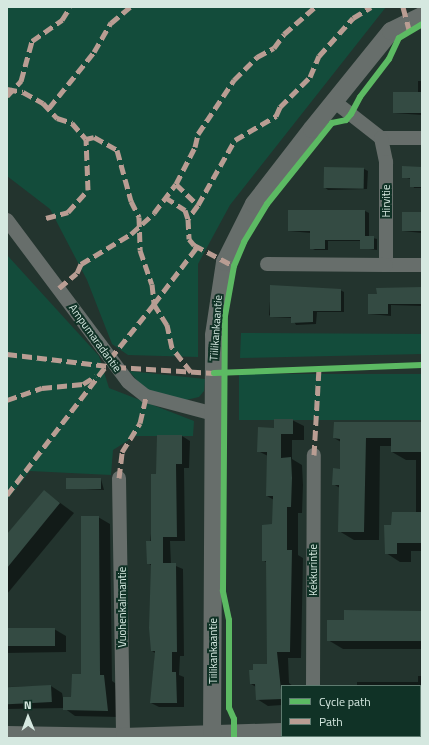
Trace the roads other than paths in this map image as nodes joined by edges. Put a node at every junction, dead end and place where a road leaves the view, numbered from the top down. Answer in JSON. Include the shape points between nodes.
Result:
{"nodes":[{"id":1,"x":422,"y":16,"type":"edge"},
{"id":2,"x":334,"y":102,"type":"junction"},
{"id":3,"x":381,"y":138,"type":"junction"},
{"id":4,"x":422,"y":138,"type":"edge"},
{"id":5,"x":7,"y":220,"type":"edge"},
{"id":6,"x":267,"y":264,"type":"dead end"},
{"id":7,"x":386,"y":265,"type":"junction"},
{"id":8,"x":422,"y":265,"type":"edge"},
{"id":9,"x":214,"y":414,"type":"junction"},
{"id":10,"x":314,"y":455,"type":"dead end"},
{"id":11,"x":119,"y":478,"type":"dead end"},
{"id":12,"x":313,"y":685,"type":"edge"},
{"id":13,"x":281,"y":730,"type":"edge"},
{"id":14,"x":7,"y":733,"type":"edge"},
{"id":15,"x":212,"y":734,"type":"edge"},
{"id":16,"x":123,"y":735,"type":"junction"}],
"edges":[{"from":1,"to":2,"type":"street","name":"Tiilikankaantie","via":[[391,31]]},
{"from":2,"to":3,"type":"street"},
{"from":2,"to":9,"type":"street","name":"Tiilikankaantie","via":[[254,204],[230,249],[216,310]]},
{"from":3,"to":4,"type":"street"},
{"from":3,"to":7,"type":"street","name":"Hirvitie","via":[[386,162]]},
{"from":5,"to":9,"type":"street","name":"Ampumaradantie","via":[[128,382],[146,396]]},
{"from":6,"to":7,"type":"street"},
{"from":7,"to":8,"type":"street"},
{"from":9,"to":15,"type":"street","name":"Tiilikankaantie"},
{"from":10,"to":12,"type":"street","name":"Kekkurintie"},
{"from":11,"to":16,"type":"street","name":"Vuohenkalmantie"},
{"from":13,"to":15,"type":"street"},
{"from":14,"to":16,"type":"street"},
{"from":15,"to":16,"type":"street"}]}
